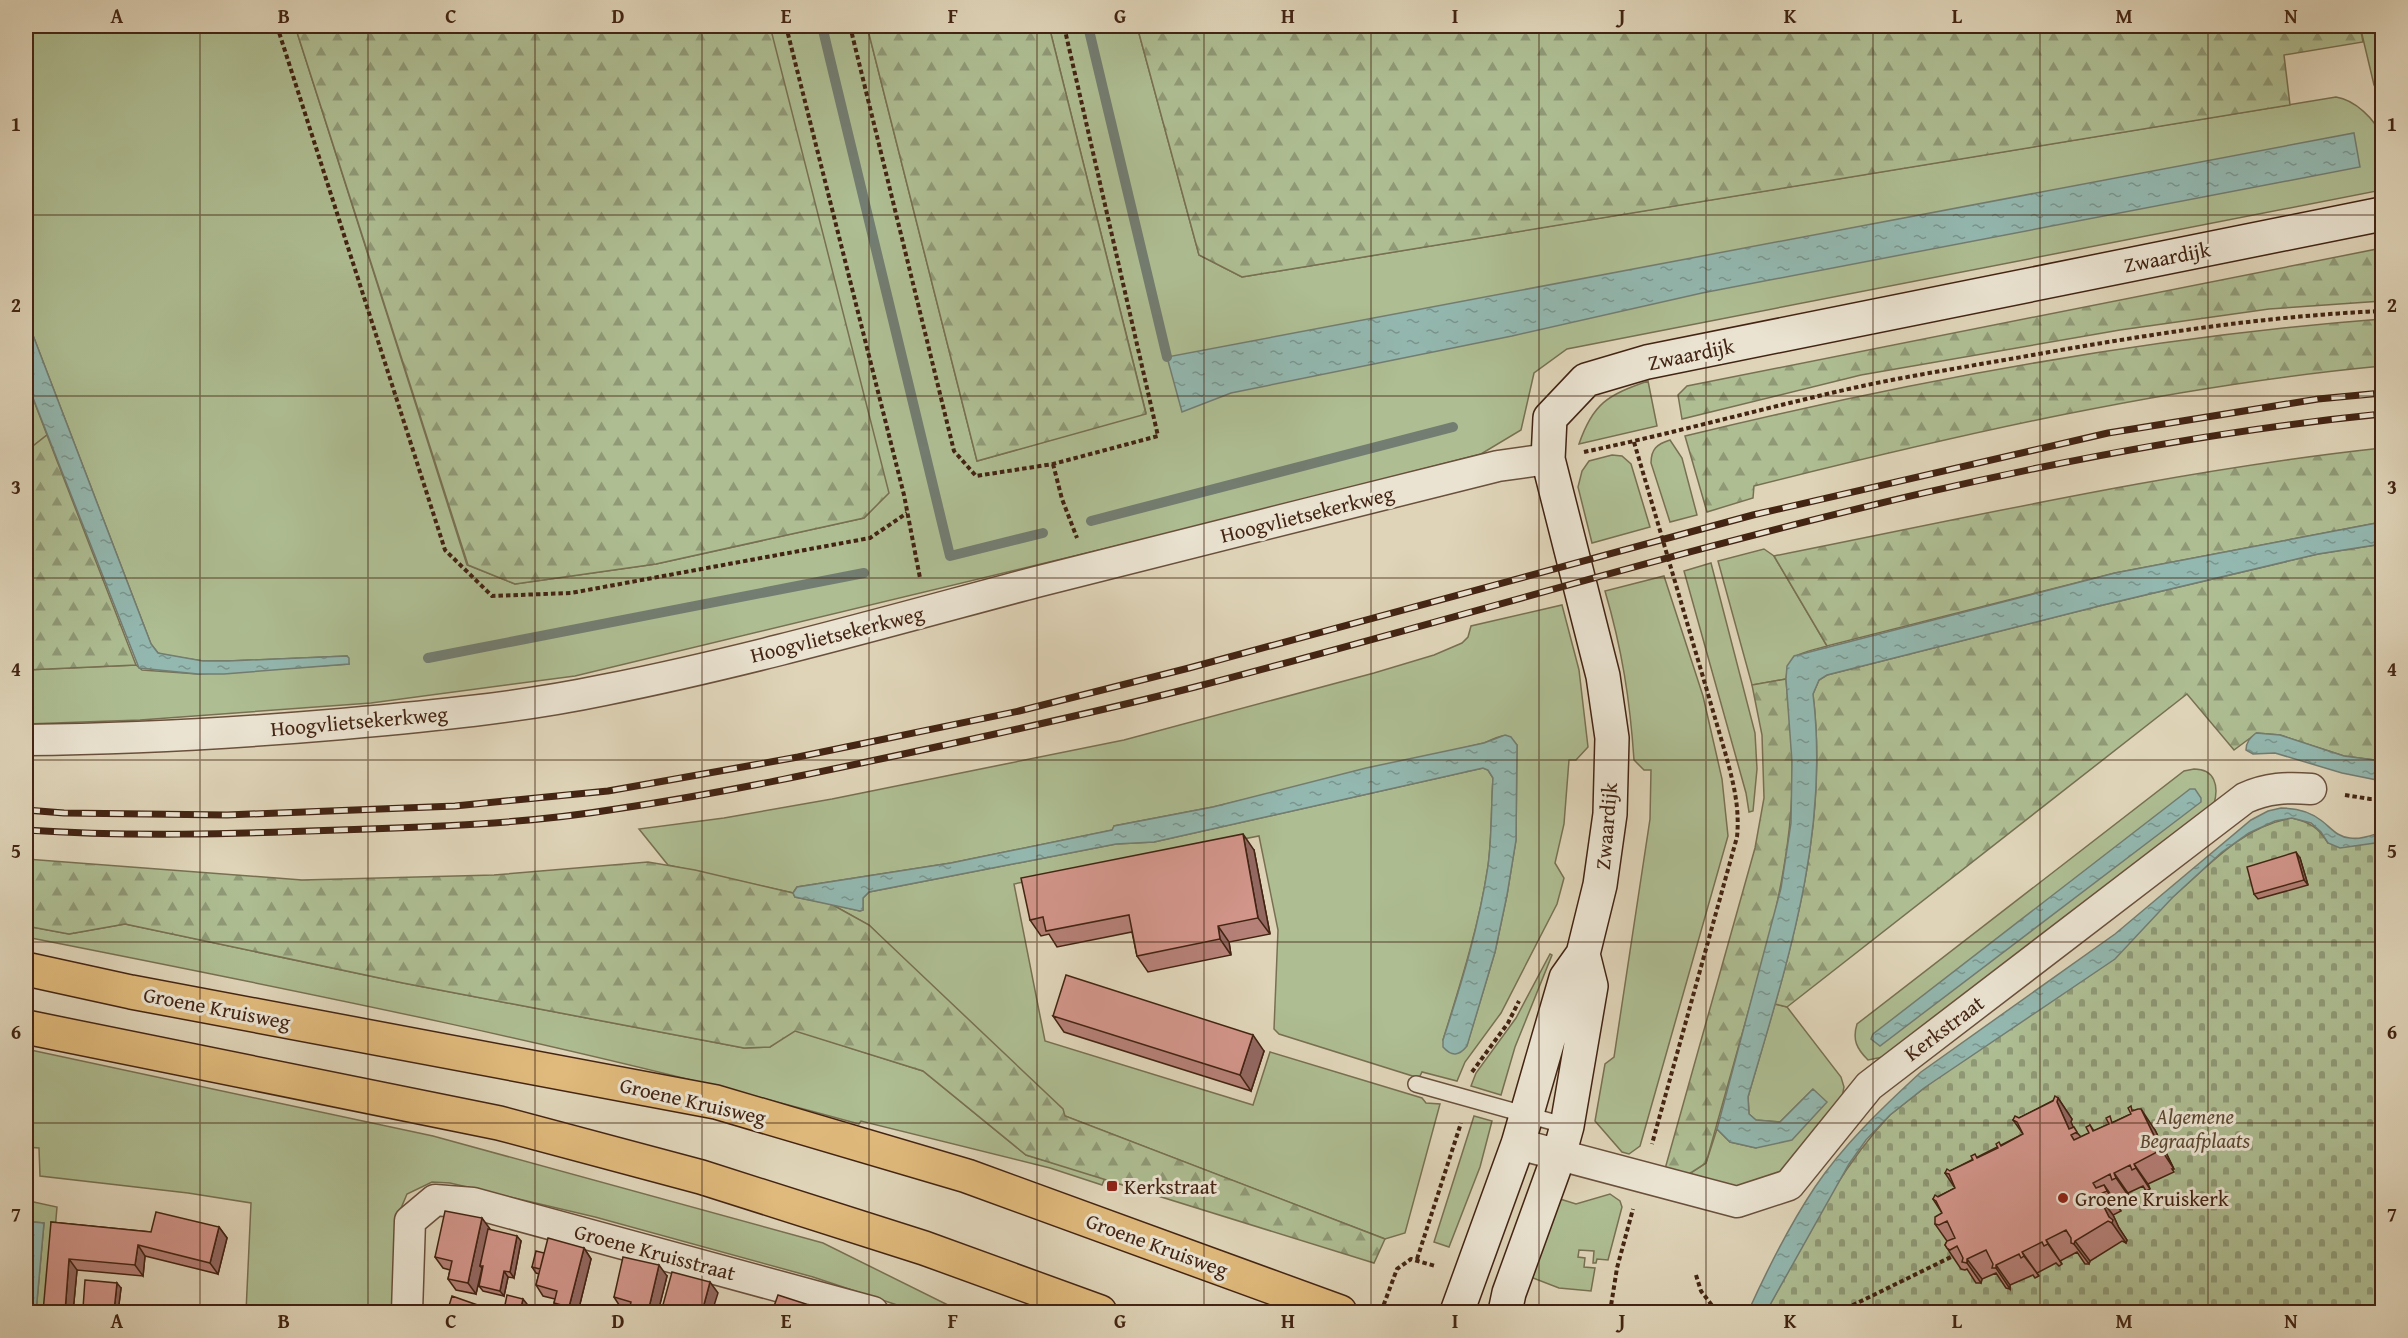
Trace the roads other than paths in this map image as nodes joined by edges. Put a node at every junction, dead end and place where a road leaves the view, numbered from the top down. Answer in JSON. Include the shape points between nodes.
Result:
{"nodes":[{"id":1,"x":2382,"y":214,"type":"edge"},
{"id":2,"x":1548,"y":459,"type":"junction"},
{"id":3,"x":26,"y":740,"type":"edge"},
{"id":4,"x":2311,"y":789,"type":"dead end"},
{"id":5,"x":1583,"y":954,"type":"junction"},
{"id":6,"x":26,"y":969,"type":"edge"},
{"id":7,"x":26,"y":1027,"type":"edge"},
{"id":8,"x":1416,"y":1084,"type":"dead end"},
{"id":9,"x":1523,"y":1130,"type":"junction"},
{"id":10,"x":1567,"y":1147,"type":"junction"},
{"id":11,"x":859,"y":1310,"type":"edge"},
{"id":12,"x":407,"y":1312,"type":"edge"},
{"id":13,"x":1100,"y":1312,"type":"edge"},
{"id":14,"x":1340,"y":1312,"type":"edge"},
{"id":15,"x":1457,"y":1312,"type":"edge"},
{"id":16,"x":1505,"y":1312,"type":"edge"}],
"edges":[{"from":1,"to":2,"type":"street","name":"Zwaardijk","via":[[1662,359],[1586,380],[1550,418]]},
{"from":2,"to":3,"type":"street","name":"Hoogvlietsekerkweg","via":[[1498,466],[726,663],[602,691],[407,718],[250,732]]},
{"from":2,"to":5,"type":"street","name":"Zwaardijk","via":[[1604,676],[1612,738],[1606,848]]},
{"from":4,"to":10,"type":"street","name":"Kerkstraat","via":[[2273,789],[2245,798],[1869,1086],[1789,1185],[1737,1202],[1642,1177]]},
{"from":5,"to":9,"type":"street","name":"Zwaardijk","via":[[1566,978]]},
{"from":5,"to":10,"type":"street","name":"Zwaardijk","via":[[1591,986]]},
{"from":6,"to":14,"type":"main road","name":"Groene Kruisweg","via":[[716,1102],[967,1176]]},
{"from":7,"to":13,"type":"main road","via":[[499,1123],[701,1177],[924,1248]]},
{"from":8,"to":9,"type":"lane"},
{"from":9,"to":10,"type":"street","name":"Kerkstraat"},
{"from":9,"to":15,"type":"street","name":"Zwaardijk"},
{"from":10,"to":16,"type":"street","name":"Zwaardijk"},
{"from":11,"to":12,"type":"street","name":"Groene Kruisstraat","via":[[473,1203],[435,1200],[410,1221]]}]}
